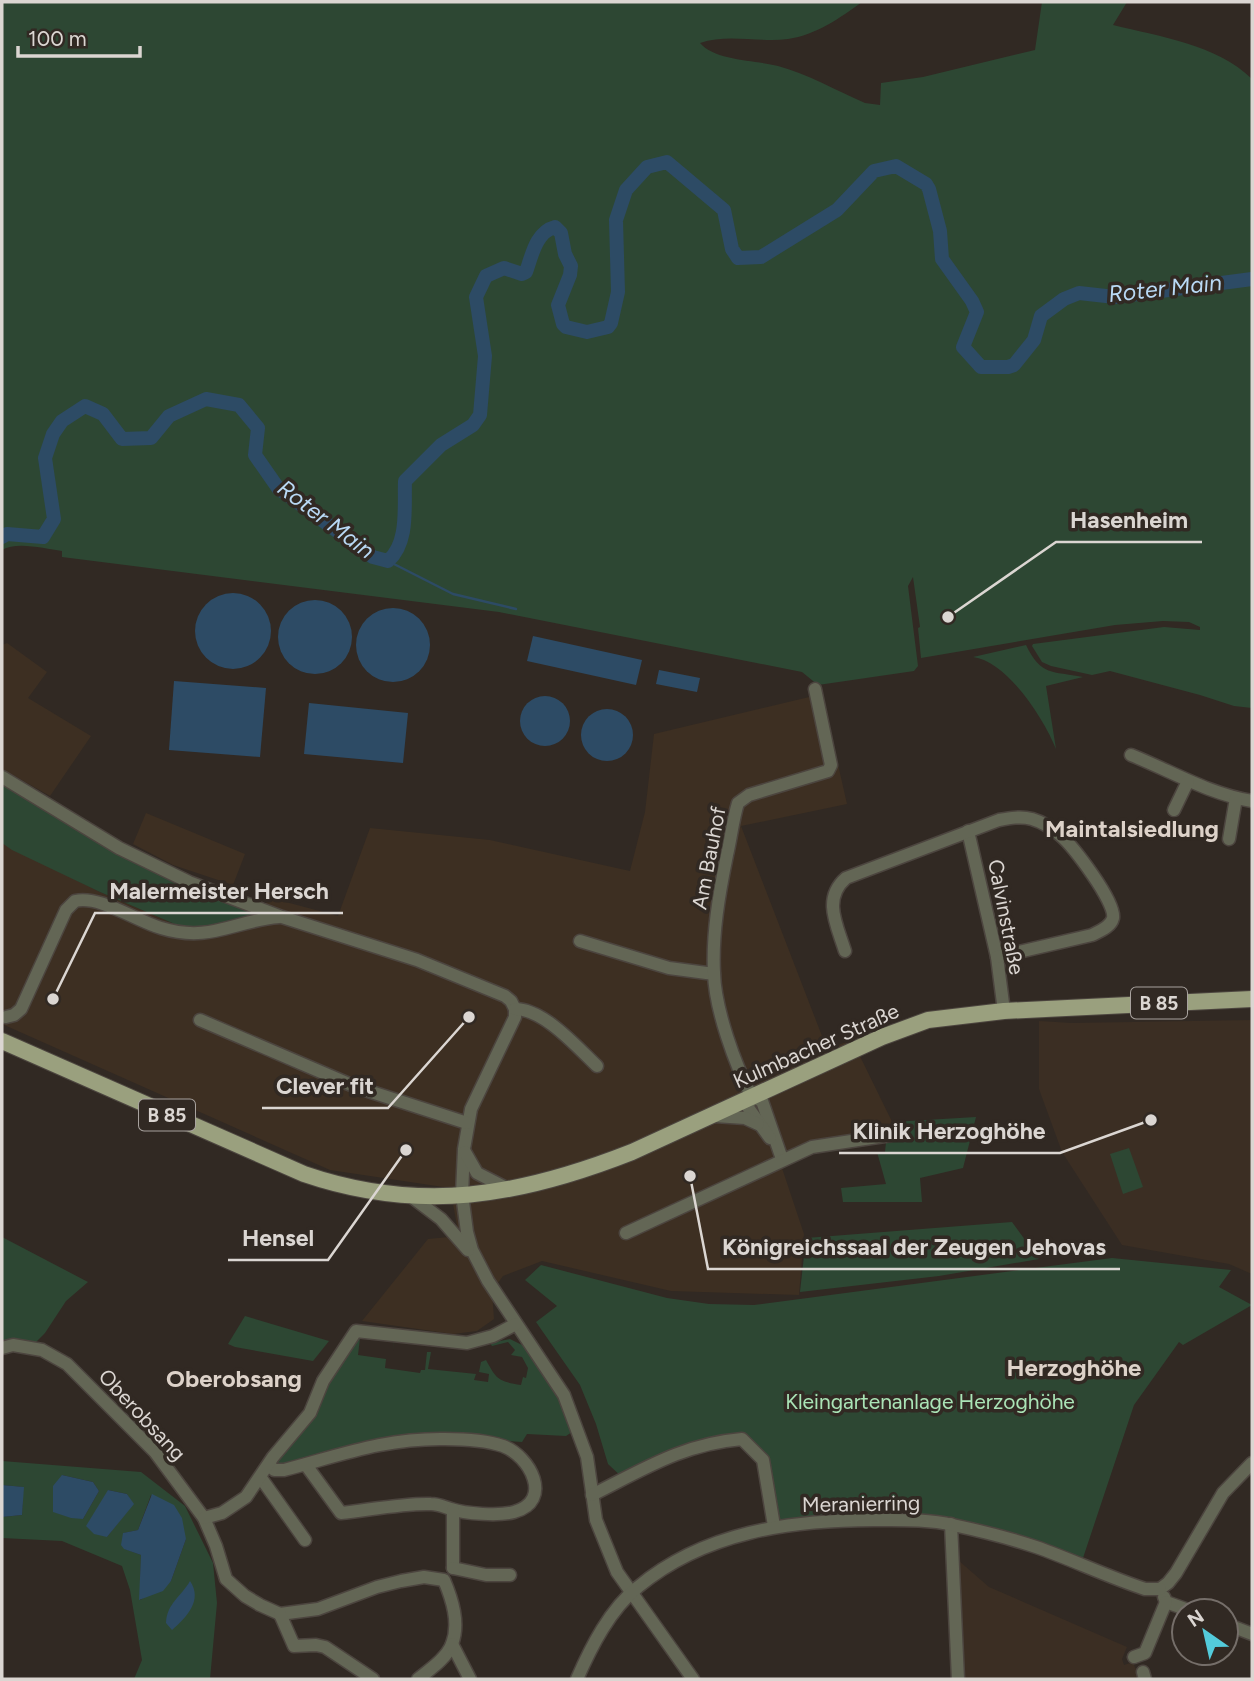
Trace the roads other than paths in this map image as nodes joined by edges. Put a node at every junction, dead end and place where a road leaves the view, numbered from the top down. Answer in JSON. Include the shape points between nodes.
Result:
{"nodes":[{"id":1,"x":815,"y":689,"type":"dead end"},
{"id":2,"x":1130,"y":755,"type":"dead end"},
{"id":3,"x":2,"y":777,"type":"edge"},
{"id":4,"x":1188,"y":781,"type":"junction"},
{"id":5,"x":1236,"y":799,"type":"junction"},
{"id":6,"x":1252,"y":801,"type":"edge"},
{"id":7,"x":1174,"y":810,"type":"dead end"},
{"id":8,"x":968,"y":831,"type":"junction"},
{"id":9,"x":1229,"y":839,"type":"dead end"},
{"id":10,"x":282,"y":917,"type":"junction"},
{"id":11,"x":580,"y":941,"type":"dead end"},
{"id":12,"x":845,"y":951,"type":"dead end"},
{"id":13,"x":997,"y":957,"type":"junction"},
{"id":14,"x":714,"y":974,"type":"junction"},
{"id":15,"x":1252,"y":999,"type":"edge"},
{"id":16,"x":515,"y":1009,"type":"junction"},
{"id":17,"x":1004,"y":1011,"type":"junction"},
{"id":18,"x":6,"y":1017,"type":"dead end"},
{"id":19,"x":200,"y":1020,"type":"dead end"},
{"id":20,"x":2,"y":1041,"type":"edge"},
{"id":21,"x":597,"y":1066,"type":"dead end"},
{"id":22,"x":752,"y":1097,"type":"junction"},
{"id":23,"x":711,"y":1116,"type":"junction"},
{"id":24,"x":467,"y":1124,"type":"junction"},
{"id":25,"x":760,"y":1126,"type":"junction"},
{"id":26,"x":891,"y":1135,"type":"dead end"},
{"id":27,"x":777,"y":1147,"type":"junction"},
{"id":28,"x":464,"y":1149,"type":"junction"},
{"id":29,"x":782,"y":1160,"type":"junction"},
{"id":30,"x":510,"y":1189,"type":"junction"},
{"id":31,"x":462,"y":1195,"type":"junction"},
{"id":32,"x":412,"y":1197,"type":"junction"},
{"id":33,"x":626,"y":1233,"type":"dead end"},
{"id":34,"x":479,"y":1265,"type":"junction"},
{"id":35,"x":516,"y":1324,"type":"junction"},
{"id":36,"x":2,"y":1348,"type":"edge"},
{"id":37,"x":269,"y":1464,"type":"junction"},
{"id":38,"x":306,"y":1465,"type":"junction"},
{"id":39,"x":1252,"y":1465,"type":"edge"},
{"id":40,"x":261,"y":1478,"type":"junction"},
{"id":41,"x":592,"y":1495,"type":"junction"},
{"id":42,"x":453,"y":1510,"type":"junction"},
{"id":43,"x":204,"y":1518,"type":"junction"},
{"id":44,"x":951,"y":1524,"type":"junction"},
{"id":45,"x":774,"y":1526,"type":"junction"},
{"id":46,"x":305,"y":1540,"type":"dead end"},
{"id":47,"x":453,"y":1568,"type":"junction"},
{"id":48,"x":510,"y":1575,"type":"dead end"},
{"id":49,"x":444,"y":1580,"type":"junction"},
{"id":50,"x":1160,"y":1589,"type":"junction"},
{"id":51,"x":630,"y":1593,"type":"junction"},
{"id":52,"x":1166,"y":1602,"type":"junction"},
{"id":53,"x":1170,"y":1603,"type":"edge"},
{"id":54,"x":280,"y":1614,"type":"junction"},
{"id":55,"x":452,"y":1644,"type":"junction"},
{"id":56,"x":1134,"y":1657,"type":"dead end"},
{"id":57,"x":373,"y":1679,"type":"edge"},
{"id":58,"x":418,"y":1679,"type":"edge"},
{"id":59,"x":470,"y":1679,"type":"edge"},
{"id":60,"x":577,"y":1679,"type":"edge"},
{"id":61,"x":693,"y":1679,"type":"edge"},
{"id":62,"x":958,"y":1679,"type":"edge"}],
"edges":[{"from":1,"to":14,"type":"street","name":"Am Bauhof","via":[[831,765],[823,774],[749,795],[738,803],[722,880]]},
{"from":2,"to":4,"type":"street"},
{"from":3,"to":10,"type":"street","via":[[149,864]]},
{"from":4,"to":5,"type":"street"},
{"from":4,"to":7,"type":"street"},
{"from":5,"to":6,"type":"street"},
{"from":5,"to":9,"type":"street"},
{"from":8,"to":12,"type":"street","via":[[842,881],[831,903]]},
{"from":8,"to":13,"type":"street","name":"Calvinstraße"},
{"from":8,"to":13,"type":"street","via":[[1021,817],[1039,822],[1062,836],[1113,911],[1110,924],[1092,935]]},
{"from":10,"to":16,"type":"street","via":[[418,960],[505,996]]},
{"from":10,"to":18,"type":"street","via":[[193,935],[159,928],[90,899],[75,901],[66,910],[21,1009]]},
{"from":11,"to":14,"type":"street","via":[[669,968]]},
{"from":13,"to":17,"type":"street","name":"Calvinstraße"},
{"from":14,"to":22,"type":"street","name":"Am Bauhof","via":[[729,1040]]},
{"from":15,"to":17,"type":"main road","name":"Kulmbacher Straße","number":"B 85"},
{"from":16,"to":21,"type":"street","via":[[546,1021]]},
{"from":16,"to":24,"type":"street"},
{"from":17,"to":22,"type":"main road","name":"Kulmbacher Straße","number":"B 85","via":[[913,1025]]},
{"from":19,"to":24,"type":"street","via":[[356,1087]]},
{"from":20,"to":32,"type":"main road","number":"B 85","via":[[304,1174],[333,1184]]},
{"from":22,"to":23,"type":"main road","name":"Kulmbacher Straße","number":"B 85"},
{"from":22,"to":25,"type":"street","via":[[749,1107]]},
{"from":22,"to":27,"type":"street","via":[[762,1101]]},
{"from":23,"to":25,"type":"street","via":[[745,1118]]},
{"from":23,"to":30,"type":"main road","name":"Kulmbacher Straße","number":"B 85","via":[[594,1167]]},
{"from":24,"to":28,"type":"street"},
{"from":25,"to":27,"type":"street"},
{"from":26,"to":29,"type":"street","via":[[822,1144]]},
{"from":27,"to":29,"type":"street"},
{"from":28,"to":30,"type":"street","via":[[477,1173]]},
{"from":28,"to":31,"type":"street"},
{"from":29,"to":33,"type":"street"},
{"from":30,"to":31,"type":"main road","name":"Kulmbacher Straße","number":"B 85"},
{"from":31,"to":32,"type":"main road","name":"Kulmbacher Straße","number":"B 85"},
{"from":31,"to":34,"type":"street","via":[[467,1232]]},
{"from":32,"to":34,"type":"street","via":[[441,1219]]},
{"from":34,"to":35,"type":"street"},
{"from":35,"to":37,"type":"street","via":[[467,1343],[356,1331],[330,1369],[310,1413]]},
{"from":35,"to":41,"type":"street","via":[[564,1395],[587,1457]]},
{"from":36,"to":43,"type":"street","name":"Oberobsang","via":[[13,1345],[42,1350],[66,1364],[155,1452]]},
{"from":37,"to":38,"type":"street","via":[[274,1470]]},
{"from":37,"to":40,"type":"street"},
{"from":38,"to":42,"type":"street","via":[[341,1513],[427,1504]]},
{"from":38,"to":42,"type":"street","via":[[386,1442],[445,1439],[502,1446],[527,1464],[535,1488],[524,1507],[499,1514]]},
{"from":39,"to":50,"type":"street","via":[[1223,1493],[1175,1573]]},
{"from":40,"to":43,"type":"street","via":[[238,1503]]},
{"from":40,"to":46,"type":"street"},
{"from":41,"to":45,"type":"street","via":[[669,1455],[713,1441],[742,1439],[763,1460]]},
{"from":41,"to":51,"type":"street","via":[[604,1543]]},
{"from":42,"to":47,"type":"street"},
{"from":43,"to":54,"type":"street","name":"Oberobsang","via":[[226,1579],[245,1596]]},
{"from":44,"to":45,"type":"street","name":"Meranierring","via":[[850,1520]]},
{"from":44,"to":50,"type":"street","name":"Meranierring","via":[[1034,1546],[1145,1590]]},
{"from":44,"to":62,"type":"street"},
{"from":45,"to":51,"type":"street","name":"Meranierring","via":[[699,1550],[669,1564]]},
{"from":47,"to":48,"type":"street"},
{"from":47,"to":49,"type":"street"},
{"from":49,"to":54,"type":"street","via":[[401,1581],[318,1609]]},
{"from":49,"to":55,"type":"street","via":[[454,1609]]},
{"from":50,"to":52,"type":"street"},
{"from":51,"to":60,"type":"street","name":"Meranierring","via":[[601,1633]]},
{"from":51,"to":61,"type":"street"},
{"from":52,"to":53,"type":"street"},
{"from":52,"to":56,"type":"street","via":[[1144,1653]]},
{"from":54,"to":57,"type":"street","via":[[294,1646],[325,1647]]},
{"from":55,"to":58,"type":"street"},
{"from":55,"to":59,"type":"street"}]}
